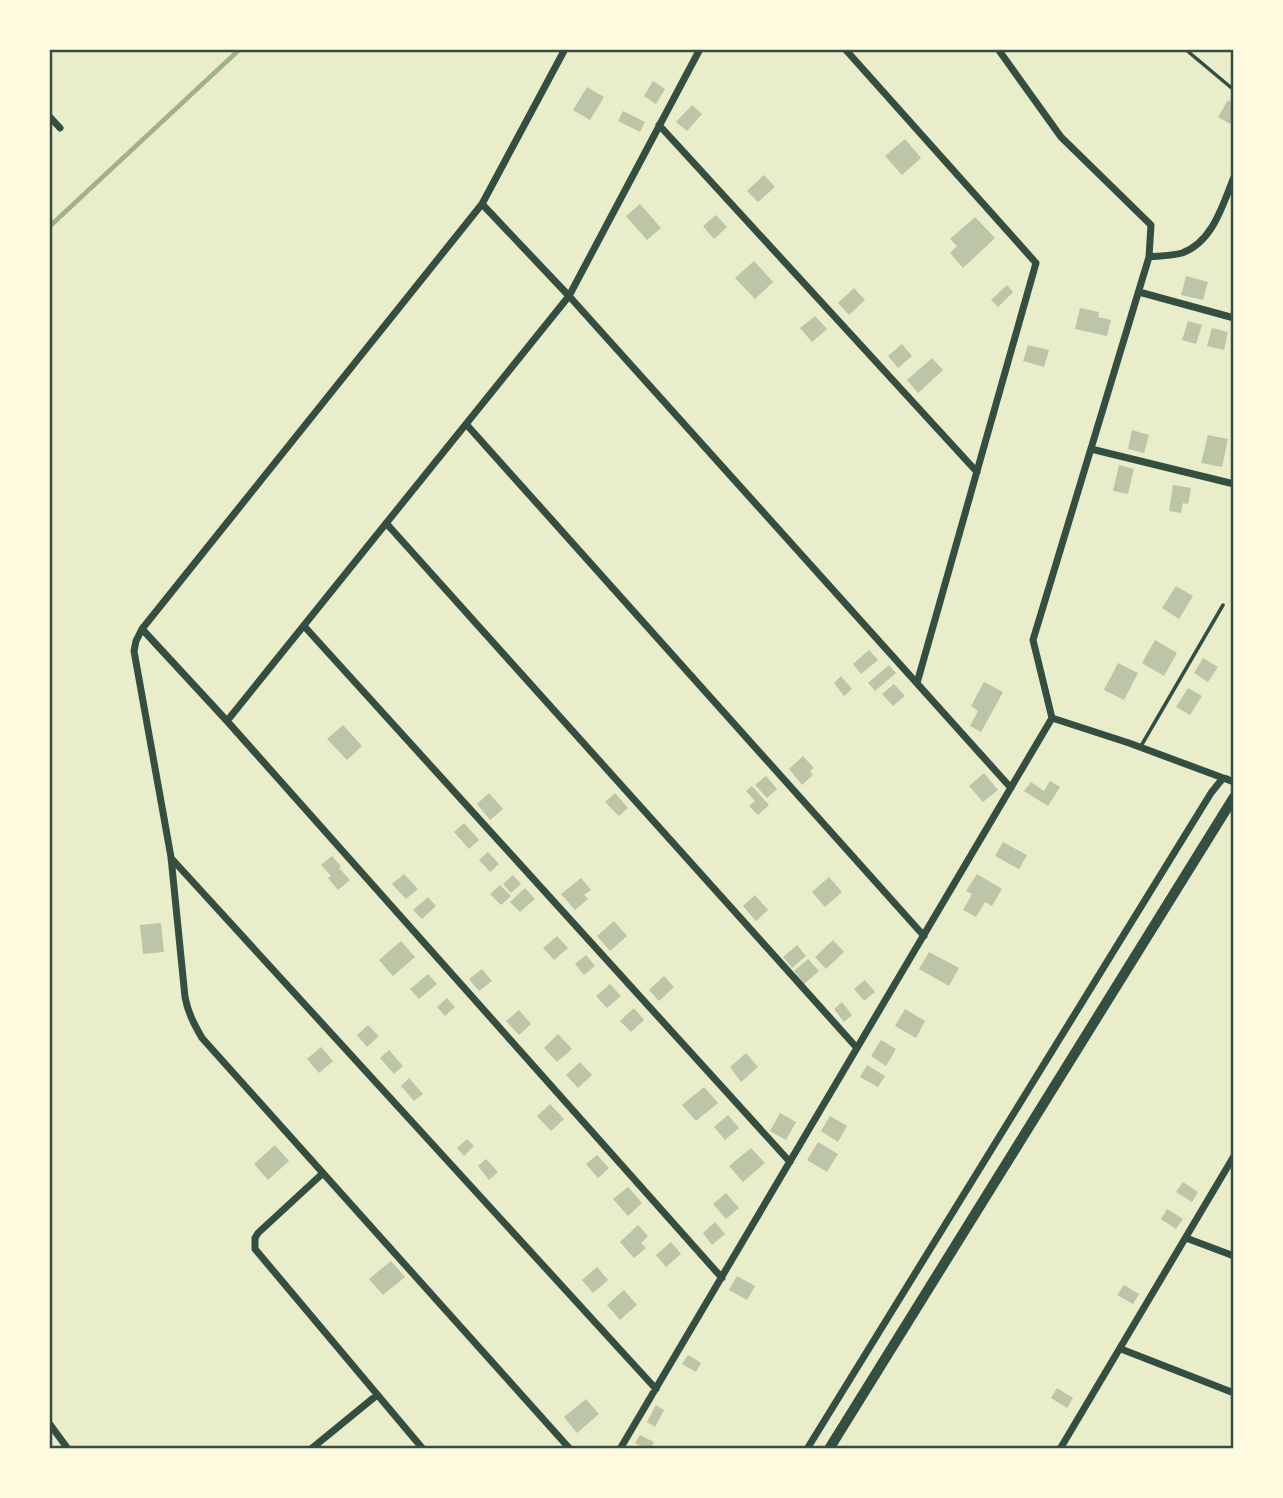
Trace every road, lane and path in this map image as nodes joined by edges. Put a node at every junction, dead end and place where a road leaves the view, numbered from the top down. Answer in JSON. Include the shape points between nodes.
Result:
{"nodes":[{"id":1,"x":565,"y":49,"type":"edge"},
{"id":2,"x":700,"y":49,"type":"edge"},
{"id":3,"x":845,"y":49,"type":"edge"},
{"id":4,"x":998,"y":49,"type":"edge"},
{"id":5,"x":1185,"y":49,"type":"edge"},
{"id":6,"x":1234,"y":90,"type":"edge"},
{"id":7,"x":49,"y":116,"type":"edge"},
{"id":8,"x":659,"y":125,"type":"junction"},
{"id":9,"x":60,"y":128,"type":"dead end"},
{"id":10,"x":1234,"y":177,"type":"edge"},
{"id":11,"x":482,"y":204,"type":"junction"},
{"id":12,"x":1149,"y":257,"type":"junction"},
{"id":13,"x":1139,"y":292,"type":"junction"},
{"id":14,"x":569,"y":296,"type":"junction"},
{"id":15,"x":1234,"y":318,"type":"edge"},
{"id":16,"x":466,"y":424,"type":"junction"},
{"id":17,"x":1091,"y":449,"type":"junction"},
{"id":18,"x":977,"y":472,"type":"junction"},
{"id":19,"x":1234,"y":484,"type":"edge"},
{"id":20,"x":386,"y":523,"type":"junction"},
{"id":21,"x":1223,"y":605,"type":"dead end"},
{"id":22,"x":304,"y":626,"type":"junction"},
{"id":23,"x":142,"y":629,"type":"junction"},
{"id":24,"x":917,"y":683,"type":"junction"},
{"id":25,"x":1052,"y":718,"type":"junction"},
{"id":26,"x":227,"y":721,"type":"junction"},
{"id":27,"x":1140,"y":747,"type":"junction"},
{"id":28,"x":1223,"y":778,"type":"junction"},
{"id":29,"x":1234,"y":782,"type":"edge"},
{"id":30,"x":1011,"y":788,"type":"junction"},
{"id":31,"x":1234,"y":797,"type":"edge"},
{"id":32,"x":171,"y":857,"type":"junction"},
{"id":33,"x":924,"y":936,"type":"junction"},
{"id":34,"x":857,"y":1048,"type":"junction"},
{"id":35,"x":1234,"y":1157,"type":"edge"},
{"id":36,"x":790,"y":1162,"type":"junction"},
{"id":37,"x":322,"y":1174,"type":"junction"},
{"id":38,"x":1186,"y":1238,"type":"junction"},
{"id":39,"x":1234,"y":1256,"type":"edge"},
{"id":40,"x":722,"y":1278,"type":"junction"},
{"id":41,"x":1121,"y":1349,"type":"junction"},
{"id":42,"x":656,"y":1389,"type":"junction"},
{"id":43,"x":1234,"y":1393,"type":"edge"},
{"id":44,"x":377,"y":1395,"type":"junction"},
{"id":45,"x":49,"y":1423,"type":"edge"},
{"id":46,"x":68,"y":1449,"type":"edge"},
{"id":47,"x":311,"y":1449,"type":"edge"},
{"id":48,"x":423,"y":1449,"type":"edge"},
{"id":49,"x":569,"y":1449,"type":"edge"},
{"id":50,"x":620,"y":1449,"type":"edge"},
{"id":51,"x":807,"y":1449,"type":"edge"},
{"id":52,"x":830,"y":1449,"type":"edge"},
{"id":53,"x":1060,"y":1449,"type":"edge"}],
"edges":[{"from":1,"to":11,"type":"street"},
{"from":2,"to":8,"type":"street"},
{"from":3,"to":18,"type":"street","via":[[1036,262]]},
{"from":4,"to":12,"type":"street","via":[[1061,137],[1150,225]]},
{"from":5,"to":6,"type":"lane"},
{"from":7,"to":9,"type":"street"},
{"from":8,"to":14,"type":"street"},
{"from":8,"to":18,"type":"street"},
{"from":10,"to":12,"type":"street","via":[[1217,218],[1201,241],[1181,253]]},
{"from":11,"to":14,"type":"street"},
{"from":11,"to":23,"type":"street"},
{"from":12,"to":13,"type":"street"},
{"from":13,"to":15,"type":"street"},
{"from":13,"to":17,"type":"street"},
{"from":14,"to":16,"type":"street"},
{"from":14,"to":24,"type":"street"},
{"from":16,"to":20,"type":"street"},
{"from":16,"to":33,"type":"street"},
{"from":17,"to":19,"type":"street"},
{"from":17,"to":25,"type":"street","via":[[1033,640]]},
{"from":18,"to":24,"type":"street"},
{"from":20,"to":22,"type":"street"},
{"from":20,"to":34,"type":"street"},
{"from":21,"to":27,"type":"lane"},
{"from":22,"to":26,"type":"street"},
{"from":22,"to":36,"type":"street"},
{"from":23,"to":26,"type":"street"},
{"from":23,"to":32,"type":"street","via":[[134,652]]},
{"from":24,"to":30,"type":"street"},
{"from":25,"to":27,"type":"street"},
{"from":25,"to":30,"type":"street"},
{"from":26,"to":40,"type":"street"},
{"from":27,"to":28,"type":"street"},
{"from":28,"to":29,"type":"street"},
{"from":28,"to":51,"type":"street"},
{"from":30,"to":33,"type":"street"},
{"from":31,"to":52,"type":"main road"},
{"from":32,"to":37,"type":"street","via":[[185,997],[193,1024]]},
{"from":32,"to":42,"type":"street"},
{"from":33,"to":34,"type":"street"},
{"from":34,"to":36,"type":"street"},
{"from":35,"to":38,"type":"street"},
{"from":36,"to":40,"type":"street"},
{"from":37,"to":44,"type":"street","via":[[258,1233],[256,1249]]},
{"from":37,"to":49,"type":"street"},
{"from":38,"to":39,"type":"street"},
{"from":38,"to":41,"type":"street"},
{"from":40,"to":42,"type":"street"},
{"from":41,"to":43,"type":"street"},
{"from":41,"to":53,"type":"street"},
{"from":42,"to":50,"type":"street"},
{"from":44,"to":47,"type":"street"},
{"from":44,"to":48,"type":"street"},
{"from":45,"to":46,"type":"street"}]}
